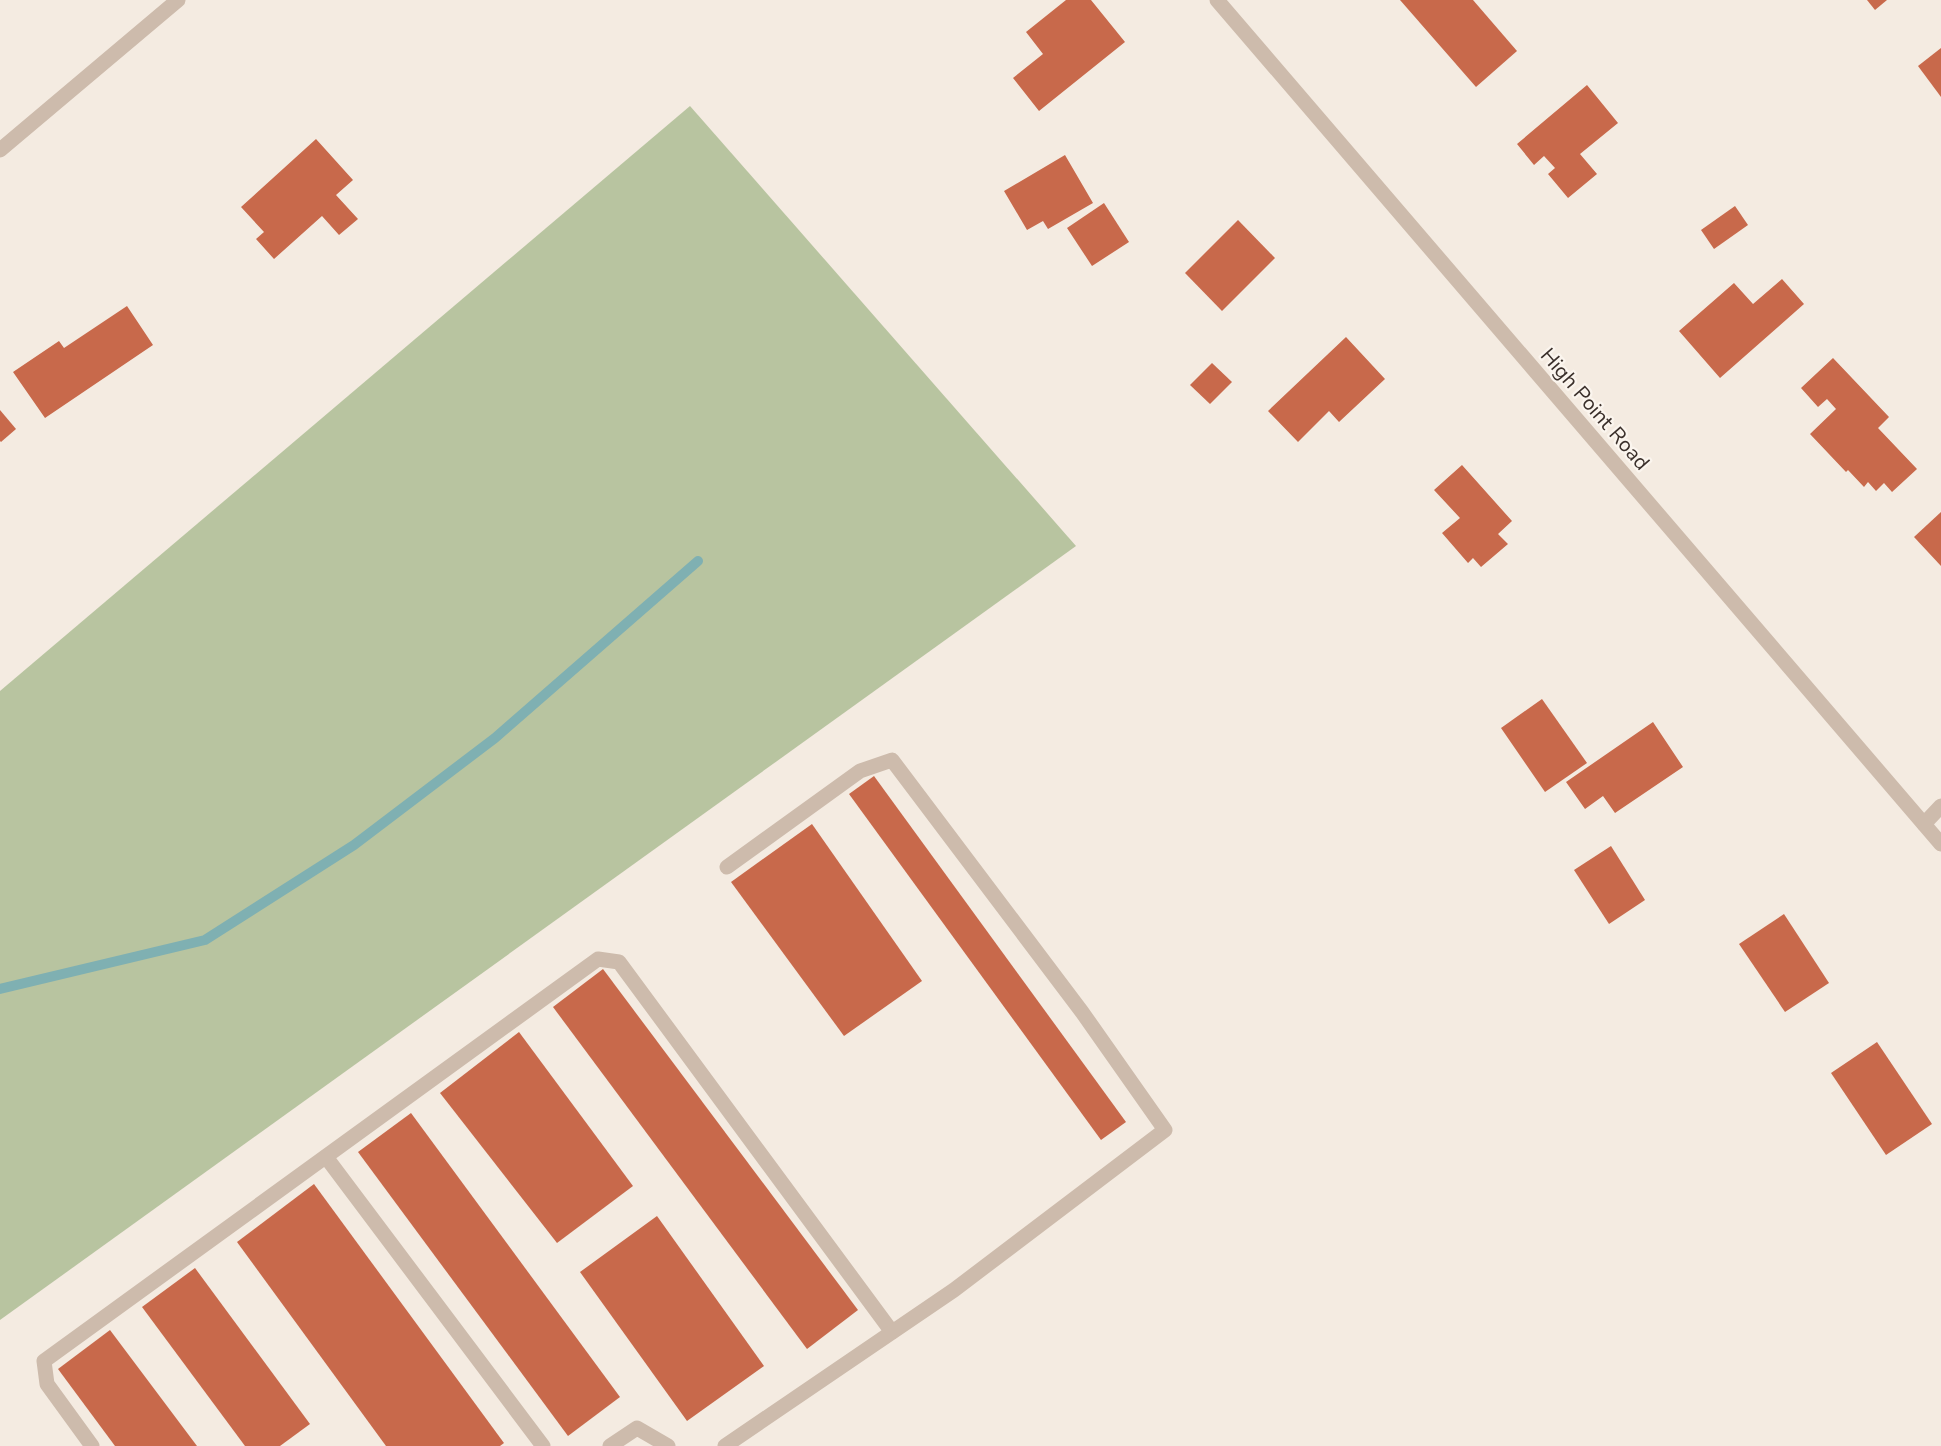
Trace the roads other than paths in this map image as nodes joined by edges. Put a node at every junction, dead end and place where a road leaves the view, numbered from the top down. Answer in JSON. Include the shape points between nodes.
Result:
{"nodes":[{"id":1,"x":178,"y":0,"type":"edge"},
{"id":2,"x":1217,"y":0,"type":"edge"},
{"id":3,"x":0,"y":150,"type":"edge"},
{"id":4,"x":1941,"y":806,"type":"edge"},
{"id":5,"x":1924,"y":824,"type":"junction"},
{"id":6,"x":1941,"y":844,"type":"edge"},
{"id":7,"x":727,"y":867,"type":"dead end"},
{"id":8,"x":326,"y":1157,"type":"junction"},
{"id":9,"x":892,"y":1332,"type":"junction"},
{"id":10,"x":93,"y":1446,"type":"edge"},
{"id":11,"x":543,"y":1446,"type":"edge"},
{"id":12,"x":610,"y":1446,"type":"edge"},
{"id":13,"x":668,"y":1446,"type":"edge"},
{"id":14,"x":725,"y":1446,"type":"edge"}],
"edges":[{"from":1,"to":3,"type":"street"},
{"from":2,"to":5,"type":"street","name":"High Point Road"},
{"from":4,"to":5,"type":"street"},
{"from":5,"to":6,"type":"street","name":"High Point Road"},
{"from":7,"to":9,"type":"street","via":[[860,771],[892,760],[1082,1012],[1165,1130],[954,1290]]},
{"from":8,"to":9,"type":"street","via":[[598,959],[619,962]]},
{"from":8,"to":10,"type":"street","via":[[44,1361],[47,1384]]},
{"from":8,"to":11,"type":"street"},
{"from":9,"to":14,"type":"street"},
{"from":12,"to":13,"type":"street","via":[[637,1428]]}]}
